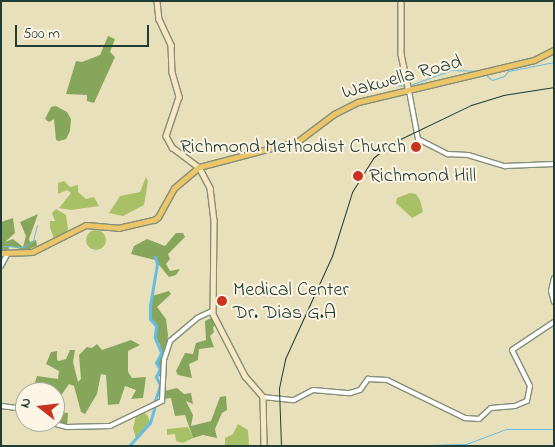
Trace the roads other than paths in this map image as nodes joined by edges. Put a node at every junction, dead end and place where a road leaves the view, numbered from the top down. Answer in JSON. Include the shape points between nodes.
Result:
{"nodes":[{"id":1,"x":157,"y":1,"type":"edge"},
{"id":2,"x":401,"y":1,"type":"edge"},
{"id":3,"x":554,"y":50,"type":"edge"},
{"id":4,"x":410,"y":91,"type":"junction"},
{"id":5,"x":554,"y":164,"type":"edge"},
{"id":6,"x":201,"y":166,"type":"junction"},
{"id":7,"x":1,"y":253,"type":"edge"},
{"id":8,"x":8,"y":253,"type":"junction"},
{"id":9,"x":1,"y":266,"type":"edge"},
{"id":10,"x":554,"y":278,"type":"edge"},
{"id":11,"x":554,"y":302,"type":"edge"},
{"id":12,"x":212,"y":311,"type":"junction"},
{"id":13,"x":554,"y":322,"type":"edge"},
{"id":14,"x":262,"y":397,"type":"junction"},
{"id":15,"x":1,"y":406,"type":"edge"},
{"id":16,"x":15,"y":407,"type":"edge"},
{"id":17,"x":65,"y":426,"type":"edge"},
{"id":18,"x":264,"y":446,"type":"edge"}],
"edges":[{"from":1,"to":6,"type":"main road","via":[[160,19],[171,45],[172,72],[179,97],[166,136],[172,147]]},
{"from":2,"to":4,"type":"main road","via":[[401,54]]},
{"from":3,"to":4,"type":"main road","name":"Wakwella Road","via":[[534,60]]},
{"from":4,"to":5,"type":"street","via":[[418,139],[448,154],[468,154],[505,166]]},
{"from":4,"to":6,"type":"main road","name":"Wakwella Road","via":[[348,105],[292,143]]},
{"from":6,"to":8,"type":"main road","name":"Wakwella Road","via":[[174,188],[154,219],[118,228],[86,225],[38,250]]},
{"from":6,"to":12,"type":"main road","via":[[212,194]]},
{"from":7,"to":8,"type":"main road","name":"Wakwella Road"},
{"from":8,"to":9,"type":"street"},
{"from":10,"to":11,"type":"street","via":[[551,291]]},
{"from":12,"to":14,"type":"main road","via":[[245,376]]},
{"from":12,"to":17,"type":"street","via":[[170,341],[164,360],[162,401],[110,426]]},
{"from":13,"to":14,"type":"street","via":[[512,350],[530,386],[527,401],[515,406],[491,408],[479,419],[465,418],[387,380],[368,379],[360,390],[350,393],[312,390],[294,400]]},
{"from":14,"to":18,"type":"main road"},
{"from":15,"to":16,"type":"street"}]}
